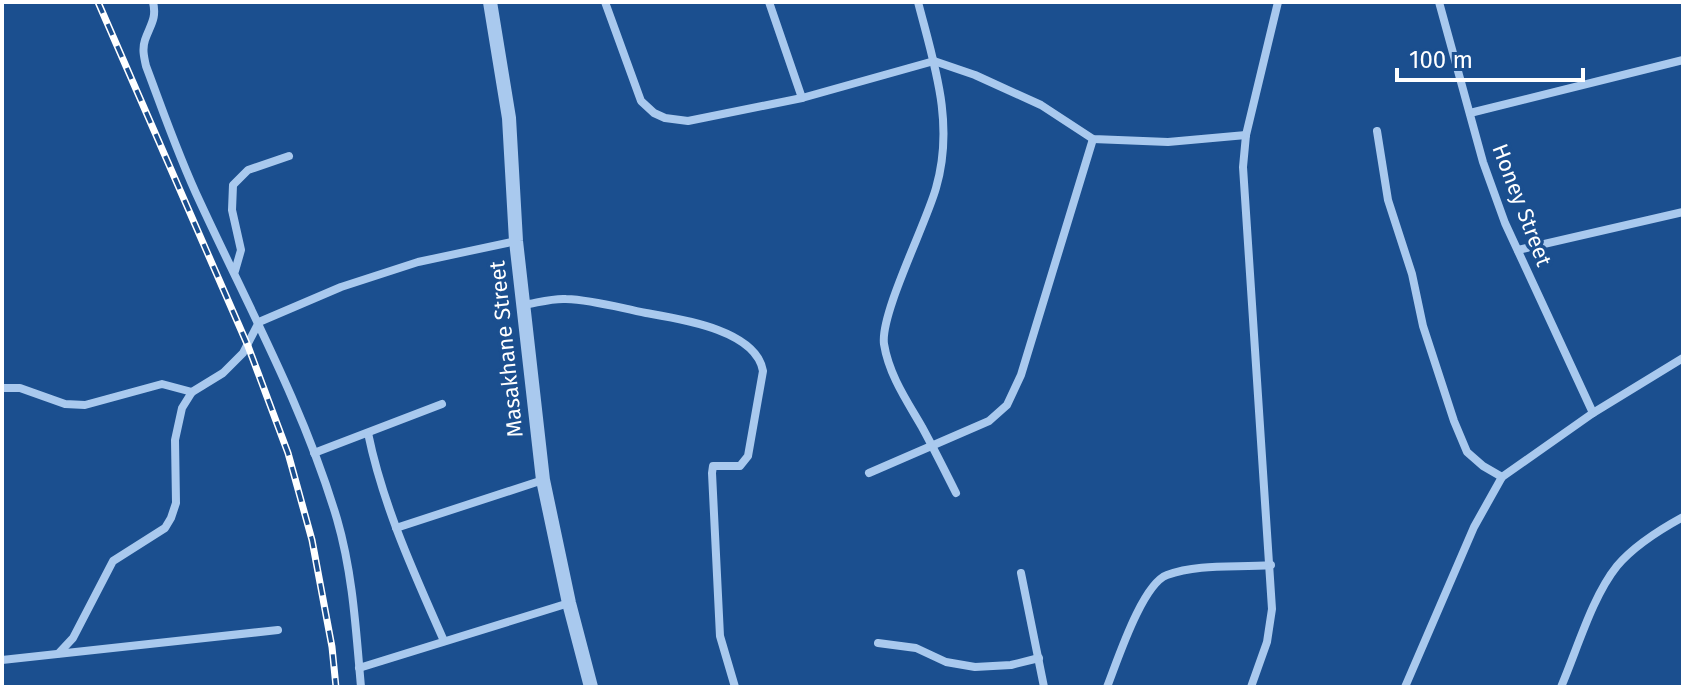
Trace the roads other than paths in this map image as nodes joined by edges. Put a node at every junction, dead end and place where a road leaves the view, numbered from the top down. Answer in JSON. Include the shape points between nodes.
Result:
{"nodes":[{"id":1,"x":153,"y":2,"type":"edge"},
{"id":2,"x":490,"y":2,"type":"edge"},
{"id":3,"x":605,"y":2,"type":"edge"},
{"id":4,"x":769,"y":2,"type":"edge"},
{"id":5,"x":918,"y":2,"type":"edge"},
{"id":6,"x":1278,"y":2,"type":"edge"},
{"id":7,"x":1439,"y":2,"type":"edge"},
{"id":8,"x":1683,"y":60,"type":"edge"},
{"id":9,"x":934,"y":61,"type":"junction"},
{"id":10,"x":802,"y":98,"type":"junction"},
{"id":11,"x":1470,"y":113,"type":"junction"},
{"id":12,"x":1377,"y":131,"type":"dead end"},
{"id":13,"x":1246,"y":135,"type":"junction"},
{"id":14,"x":1093,"y":139,"type":"junction"},
{"id":15,"x":289,"y":156,"type":"dead end"},
{"id":16,"x":1683,"y":212,"type":"edge"},
{"id":17,"x":516,"y":241,"type":"junction"},
{"id":18,"x":1518,"y":250,"type":"junction"},
{"id":19,"x":234,"y":272,"type":"junction"},
{"id":20,"x":523,"y":305,"type":"junction"},
{"id":21,"x":259,"y":322,"type":"junction"},
{"id":22,"x":1683,"y":358,"type":"edge"},
{"id":23,"x":2,"y":388,"type":"edge"},
{"id":24,"x":192,"y":392,"type":"junction"},
{"id":25,"x":442,"y":404,"type":"dead end"},
{"id":26,"x":1593,"y":413,"type":"junction"},
{"id":27,"x":368,"y":433,"type":"junction"},
{"id":28,"x":932,"y":446,"type":"junction"},
{"id":29,"x":314,"y":453,"type":"junction"},
{"id":30,"x":869,"y":473,"type":"dead end"},
{"id":31,"x":1502,"y":477,"type":"junction"},
{"id":32,"x":543,"y":480,"type":"junction"},
{"id":33,"x":956,"y":493,"type":"dead end"},
{"id":34,"x":1683,"y":517,"type":"edge"},
{"id":35,"x":396,"y":528,"type":"junction"},
{"id":36,"x":1271,"y":565,"type":"junction"},
{"id":37,"x":1021,"y":573,"type":"dead end"},
{"id":38,"x":569,"y":603,"type":"junction"},
{"id":39,"x":278,"y":630,"type":"dead end"},
{"id":40,"x":444,"y":641,"type":"junction"},
{"id":41,"x":878,"y":643,"type":"dead end"},
{"id":42,"x":59,"y":653,"type":"junction"},
{"id":43,"x":1039,"y":658,"type":"junction"},
{"id":44,"x":2,"y":660,"type":"edge"},
{"id":45,"x":359,"y":668,"type":"junction"},
{"id":46,"x":361,"y":687,"type":"edge"},
{"id":47,"x":591,"y":687,"type":"edge"},
{"id":48,"x":735,"y":687,"type":"edge"},
{"id":49,"x":1044,"y":687,"type":"edge"},
{"id":50,"x":1107,"y":687,"type":"edge"},
{"id":51,"x":1251,"y":687,"type":"edge"},
{"id":52,"x":1405,"y":687,"type":"edge"},
{"id":53,"x":1561,"y":687,"type":"edge"}],
"edges":[{"from":1,"to":19,"type":"street","via":[[154,22],[143,51],[146,66],[198,198]]},
{"from":2,"to":17,"type":"street","name":"Masakhane Street","via":[[509,118]]},
{"from":3,"to":10,"type":"street","via":[[641,101],[654,113],[688,121]]},
{"from":4,"to":10,"type":"street"},
{"from":5,"to":9,"type":"street"},
{"from":6,"to":13,"type":"street"},
{"from":7,"to":11,"type":"street","name":"Honey Street"},
{"from":8,"to":11,"type":"street"},
{"from":9,"to":10,"type":"street"},
{"from":9,"to":14,"type":"street","via":[[1041,105]]},
{"from":9,"to":28,"type":"street","via":[[944,141],[937,185],[884,336],[893,376]]},
{"from":11,"to":18,"type":"street","name":"Honey Street"},
{"from":12,"to":31,"type":"street","via":[[1388,200],[1454,421],[1467,452]]},
{"from":13,"to":14,"type":"street","via":[[1168,142]]},
{"from":13,"to":36,"type":"street","via":[[1245,220]]},
{"from":14,"to":28,"type":"street","via":[[1021,375],[1007,405],[989,421]]},
{"from":15,"to":19,"type":"street","via":[[248,170],[233,185],[232,210],[241,250]]},
{"from":16,"to":18,"type":"street"},
{"from":17,"to":20,"type":"street","name":"Masakhane Street"},
{"from":17,"to":21,"type":"street","via":[[418,262]]},
{"from":18,"to":26,"type":"street","name":"Honey Street"},
{"from":19,"to":21,"type":"street"},
{"from":20,"to":32,"type":"street","name":"Masakhane Street"},
{"from":20,"to":48,"type":"street","via":[[590,301],[688,321],[723,333],[761,360],[748,456],[740,466],[713,466],[712,473],[720,636]]},
{"from":21,"to":24,"type":"street","via":[[234,362]]},
{"from":21,"to":29,"type":"street"},
{"from":22,"to":26,"type":"street"},
{"from":23,"to":24,"type":"street","via":[[20,388],[75,405],[162,384]]},
{"from":24,"to":42,"type":"street","via":[[178,421],[171,518],[165,528],[113,561],[73,638]]},
{"from":25,"to":27,"type":"street"},
{"from":26,"to":31,"type":"street"},
{"from":27,"to":29,"type":"street"},
{"from":27,"to":35,"type":"street"},
{"from":28,"to":30,"type":"street"},
{"from":28,"to":33,"type":"street"},
{"from":29,"to":45,"type":"street","via":[[337,520],[351,586]]},
{"from":31,"to":52,"type":"street","via":[[1474,527]]},
{"from":32,"to":35,"type":"street"},
{"from":32,"to":38,"type":"street","name":"Masakhane Street"},
{"from":34,"to":53,"type":"street","via":[[1617,566]]},
{"from":35,"to":40,"type":"street"},
{"from":36,"to":50,"type":"street","via":[[1192,569],[1164,576],[1133,620]]},
{"from":36,"to":51,"type":"street","via":[[1269,631]]},
{"from":37,"to":43,"type":"street"},
{"from":38,"to":40,"type":"street"},
{"from":38,"to":47,"type":"street","name":"Masakhane Street"},
{"from":39,"to":42,"type":"street"},
{"from":40,"to":45,"type":"street"},
{"from":41,"to":43,"type":"street","via":[[916,648],[946,662],[975,667]]},
{"from":42,"to":44,"type":"street"},
{"from":43,"to":49,"type":"street"},
{"from":45,"to":46,"type":"street"}]}
